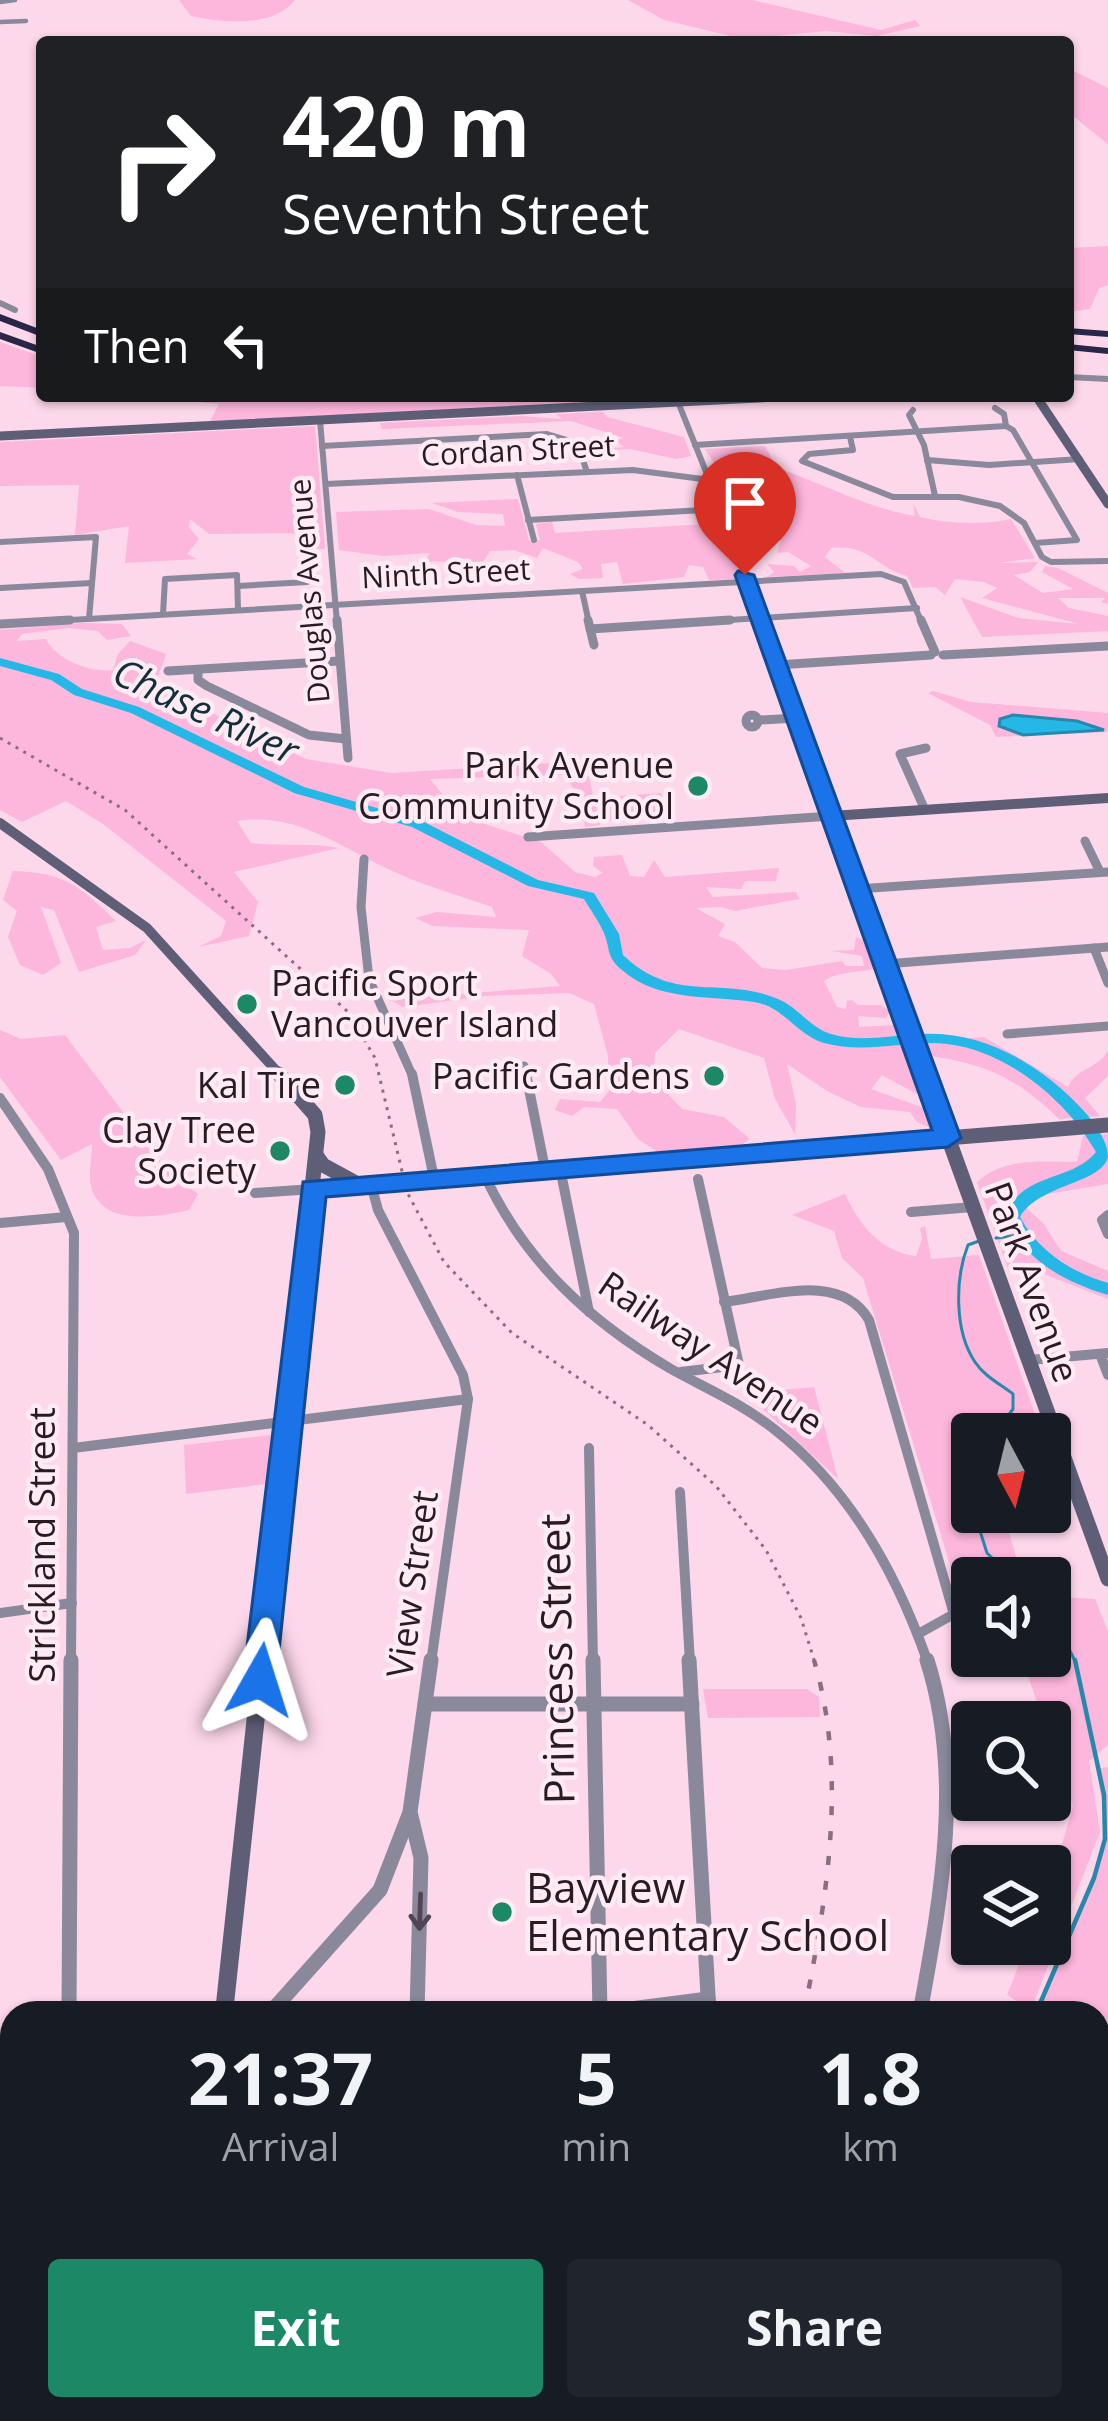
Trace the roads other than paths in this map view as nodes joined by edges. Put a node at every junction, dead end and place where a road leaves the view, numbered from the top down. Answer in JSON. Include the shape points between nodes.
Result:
{"nodes":[{"id":1,"x":15,"y":0,"type":"edge"},
{"id":2,"x":0,"y":2,"type":"edge"},
{"id":3,"x":26,"y":21,"type":"dead end"},
{"id":4,"x":0,"y":22,"type":"edge"},
{"id":5,"x":0,"y":303,"type":"edge"},
{"id":6,"x":15,"y":310,"type":"dead end"},
{"id":7,"x":0,"y":317,"type":"edge"},
{"id":8,"x":1074,"y":331,"type":"edge"},
{"id":9,"x":36,"y":332,"type":"edge"},
{"id":10,"x":1108,"y":334,"type":"edge"},
{"id":11,"x":0,"y":335,"type":"edge"},
{"id":12,"x":1074,"y":348,"type":"edge"},
{"id":13,"x":36,"y":349,"type":"edge"},
{"id":14,"x":1108,"y":351,"type":"edge"},
{"id":15,"x":1074,"y":377,"type":"edge"},
{"id":16,"x":1108,"y":380,"type":"edge"},
{"id":17,"x":678,"y":402,"type":"joint"},
{"id":18,"x":1040,"y":402,"type":"edge"},
{"id":19,"x":995,"y":408,"type":"dead end"},
{"id":20,"x":913,"y":410,"type":"dead end"},
{"id":21,"x":320,"y":420,"type":"junction"},
{"id":22,"x":1006,"y":426,"type":"junction"},
{"id":23,"x":918,"y":433,"type":"junction"},
{"id":24,"x":0,"y":436,"type":"edge"},
{"id":25,"x":850,"y":437,"type":"junction"},
{"id":26,"x":322,"y":446,"type":"junction"},
{"id":27,"x":695,"y":446,"type":"junction"},
{"id":28,"x":1080,"y":459,"type":"junction"},
{"id":29,"x":927,"y":460,"type":"junction"},
{"id":30,"x":1030,"y":463,"type":"junction"},
{"id":31,"x":587,"y":472,"type":"junction"},
{"id":32,"x":517,"y":475,"type":"junction"},
{"id":33,"x":710,"y":479,"type":"junction"},
{"id":34,"x":326,"y":484,"type":"junction"},
{"id":35,"x":935,"y":496,"type":"junction"},
{"id":36,"x":1108,"y":504,"type":"edge"},
{"id":37,"x":529,"y":520,"type":"junction"},
{"id":38,"x":729,"y":531,"type":"dead end"},
{"id":39,"x":534,"y":540,"type":"dead end"},
{"id":40,"x":0,"y":542,"type":"edge"},
{"id":41,"x":1035,"y":543,"type":"junction"},
{"id":42,"x":1108,"y":561,"type":"edge"},
{"id":43,"x":307,"y":582,"type":"dead end"},
{"id":44,"x":747,"y":582,"type":"junction"},
{"id":45,"x":92,"y":583,"type":"junction"},
{"id":46,"x":238,"y":586,"type":"junction"},
{"id":47,"x":0,"y":588,"type":"edge"},
{"id":48,"x":582,"y":591,"type":"junction"},
{"id":49,"x":334,"y":604,"type":"junction"},
{"id":50,"x":917,"y":608,"type":"junction"},
{"id":51,"x":238,"y":610,"type":"junction"},
{"id":52,"x":163,"y":614,"type":"junction"},
{"id":53,"x":760,"y":618,"type":"junction"},
{"id":54,"x":89,"y":619,"type":"junction"},
{"id":55,"x":0,"y":624,"type":"edge"},
{"id":56,"x":590,"y":628,"type":"junction"},
{"id":57,"x":594,"y":645,"type":"dead end"},
{"id":58,"x":1108,"y":646,"type":"edge"},
{"id":59,"x":937,"y":654,"type":"junction"},
{"id":60,"x":340,"y":661,"type":"junction"},
{"id":61,"x":777,"y":665,"type":"junction"},
{"id":62,"x":199,"y":670,"type":"junction"},
{"id":63,"x":168,"y":671,"type":"dead end"},
{"id":64,"x":796,"y":718,"type":"junction"},
{"id":65,"x":760,"y":721,"type":"dead end"},
{"id":66,"x":346,"y":739,"type":"junction"},
{"id":67,"x":926,"y":748,"type":"dead end"},
{"id":68,"x":348,"y":758,"type":"dead end"},
{"id":69,"x":1108,"y":798,"type":"edge"},
{"id":70,"x":925,"y":810,"type":"junction"},
{"id":71,"x":831,"y":816,"type":"junction"},
{"id":72,"x":0,"y":823,"type":"edge"},
{"id":73,"x":528,"y":837,"type":"dead end"},
{"id":74,"x":1085,"y":841,"type":"dead end"},
{"id":75,"x":364,"y":859,"type":"dead end"},
{"id":76,"x":1104,"y":872,"type":"edge"},
{"id":77,"x":857,"y":889,"type":"junction"},
{"id":78,"x":1108,"y":947,"type":"edge"},
{"id":79,"x":1094,"y":948,"type":"junction"},
{"id":80,"x":884,"y":964,"type":"junction"},
{"id":81,"x":1108,"y":983,"type":"edge"},
{"id":82,"x":1108,"y":1026,"type":"edge"},
{"id":83,"x":1007,"y":1034,"type":"dead end"},
{"id":84,"x":524,"y":1066,"type":"dead end"},
{"id":85,"x":0,"y":1098,"type":"edge"},
{"id":86,"x":1103,"y":1125,"type":"edge"},
{"id":87,"x":948,"y":1138,"type":"junction"},
{"id":88,"x":316,"y":1154,"type":"junction"},
{"id":89,"x":553,"y":1168,"type":"junction"},
{"id":90,"x":484,"y":1174,"type":"junction"},
{"id":91,"x":434,"y":1178,"type":"junction"},
{"id":92,"x":698,"y":1179,"type":"dead end"},
{"id":93,"x":366,"y":1185,"type":"junction"},
{"id":94,"x":313,"y":1189,"type":"junction"},
{"id":95,"x":255,"y":1193,"type":"dead end"},
{"id":96,"x":973,"y":1207,"type":"junction"},
{"id":97,"x":911,"y":1212,"type":"dead end"},
{"id":98,"x":1108,"y":1215,"type":"edge"},
{"id":99,"x":66,"y":1217,"type":"junction"},
{"id":100,"x":0,"y":1222,"type":"edge"},
{"id":101,"x":1108,"y":1234,"type":"edge"},
{"id":102,"x":724,"y":1302,"type":"junction"},
{"id":103,"x":590,"y":1315,"type":"junction"},
{"id":104,"x":1104,"y":1353,"type":"edge"},
{"id":105,"x":1029,"y":1360,"type":"junction"},
{"id":106,"x":677,"y":1372,"type":"junction"},
{"id":107,"x":1108,"y":1375,"type":"edge"},
{"id":108,"x":469,"y":1399,"type":"junction"},
{"id":109,"x":288,"y":1421,"type":"junction"},
{"id":110,"x":73,"y":1448,"type":"junction"},
{"id":111,"x":589,"y":1448,"type":"dead end"},
{"id":112,"x":680,"y":1492,"type":"dead end"},
{"id":113,"x":1108,"y":1579,"type":"edge"},
{"id":114,"x":72,"y":1603,"type":"junction"},
{"id":115,"x":0,"y":1613,"type":"edge"},
{"id":116,"x":918,"y":1634,"type":"junction"},
{"id":117,"x":425,"y":1704,"type":"junction"},
{"id":118,"x":594,"y":1704,"type":"junction"},
{"id":119,"x":692,"y":1704,"type":"junction"},
{"id":120,"x":947,"y":1778,"type":"junction"},
{"id":121,"x":951,"y":1778,"type":"edge"},
{"id":122,"x":410,"y":1812,"type":"junction"},
{"id":123,"x":69,"y":2001,"type":"edge"},
{"id":124,"x":225,"y":2001,"type":"edge"},
{"id":125,"x":281,"y":2001,"type":"edge"},
{"id":126,"x":416,"y":2001,"type":"edge"},
{"id":127,"x":600,"y":2001,"type":"edge"},
{"id":128,"x":709,"y":2001,"type":"edge"},
{"id":129,"x":922,"y":2001,"type":"edge"}],
"edges":[{"from":1,"to":2,"type":"street"},
{"from":3,"to":4,"type":"street"},
{"from":5,"to":6,"type":"street"},
{"from":7,"to":9,"type":"highway"},
{"from":8,"to":10,"type":"highway"},
{"from":11,"to":13,"type":"highway"},
{"from":12,"to":14,"type":"highway"},
{"from":15,"to":16,"type":"street"},
{"from":17,"to":21,"type":"street"},
{"from":17,"to":27,"type":"street"},
{"from":18,"to":28,"type":"street"},
{"from":19,"to":22,"type":"street"},
{"from":20,"to":23,"type":"street"},
{"from":21,"to":24,"type":"street"},
{"from":21,"to":26,"type":"street","name":"Douglas Avenue"},
{"from":22,"to":23,"type":"street"},
{"from":22,"to":30,"type":"street"},
{"from":23,"to":25,"type":"street"},
{"from":23,"to":29,"type":"street"},
{"from":25,"to":27,"type":"street"},
{"from":25,"to":35,"type":"street","via":[[853,451],[802,461],[893,497]]},
{"from":26,"to":31,"type":"street","via":[[547,434],[577,443]]},
{"from":26,"to":34,"type":"street","name":"Douglas Avenue"},
{"from":27,"to":33,"type":"street"},
{"from":28,"to":30,"type":"street"},
{"from":28,"to":36,"type":"street"},
{"from":29,"to":30,"type":"street"},
{"from":29,"to":35,"type":"street"},
{"from":30,"to":41,"type":"street","via":[[1077,540]]},
{"from":31,"to":32,"type":"street","name":"Cordan Street"},
{"from":31,"to":33,"type":"street","name":"Cordan Street"},
{"from":32,"to":34,"type":"street","name":"Cordan Street"},
{"from":32,"to":37,"type":"street"},
{"from":33,"to":37,"type":"street","via":[[722,512]]},
{"from":34,"to":49,"type":"street","name":"Douglas Avenue"},
{"from":35,"to":41,"type":"street","via":[[1003,504]]},
{"from":37,"to":39,"type":"street"},
{"from":38,"to":44,"type":"street","name":"Park Avenue"},
{"from":40,"to":45,"type":"street","via":[[97,537]]},
{"from":41,"to":42,"type":"street","via":[[1051,562]]},
{"from":43,"to":46,"type":"street"},
{"from":44,"to":48,"type":"street","name":"Ninth Street"},
{"from":44,"to":50,"type":"street","name":"Ninth Street","via":[[895,577]]},
{"from":44,"to":53,"type":"street","name":"Park Avenue"},
{"from":45,"to":47,"type":"street"},
{"from":45,"to":54,"type":"street"},
{"from":46,"to":51,"type":"street"},
{"from":46,"to":52,"type":"street","via":[[237,575],[165,579]]},
{"from":48,"to":49,"type":"street","name":"Ninth Street"},
{"from":48,"to":56,"type":"street"},
{"from":49,"to":51,"type":"street","name":"Ninth Street"},
{"from":49,"to":60,"type":"street","name":"Douglas Avenue"},
{"from":50,"to":53,"type":"street"},
{"from":50,"to":59,"type":"street"},
{"from":51,"to":52,"type":"street","name":"Ninth Street"},
{"from":52,"to":54,"type":"street","name":"Ninth Street"},
{"from":53,"to":56,"type":"street"},
{"from":53,"to":61,"type":"street","name":"Park Avenue"},
{"from":54,"to":55,"type":"street","name":"Ninth Street"},
{"from":56,"to":57,"type":"street"},
{"from":58,"to":59,"type":"street"},
{"from":59,"to":61,"type":"street"},
{"from":60,"to":62,"type":"street"},
{"from":60,"to":66,"type":"street","name":"Douglas Avenue"},
{"from":61,"to":64,"type":"street","name":"Park Avenue"},
{"from":62,"to":63,"type":"street"},
{"from":62,"to":66,"type":"street","via":[[207,686],[309,735]]},
{"from":64,"to":65,"type":"street"},
{"from":64,"to":71,"type":"street","name":"Park Avenue"},
{"from":66,"to":68,"type":"street","name":"Douglas Avenue"},
{"from":67,"to":70,"type":"street","via":[[900,754]]},
{"from":69,"to":70,"type":"street"},
{"from":70,"to":71,"type":"street"},
{"from":71,"to":73,"type":"street"},
{"from":71,"to":77,"type":"street","name":"Park Avenue"},
{"from":72,"to":88,"type":"street","via":[[170,950],[300,1093],[315,1115]]},
{"from":74,"to":76,"type":"street"},
{"from":75,"to":91,"type":"street","via":[[369,979],[415,1081]]},
{"from":76,"to":77,"type":"street"},
{"from":77,"to":80,"type":"street","name":"Park Avenue"},
{"from":78,"to":79,"type":"street"},
{"from":79,"to":80,"type":"street"},
{"from":79,"to":81,"type":"street"},
{"from":80,"to":87,"type":"street","name":"Park Avenue"},
{"from":82,"to":83,"type":"street"},
{"from":84,"to":89,"type":"street"},
{"from":85,"to":99,"type":"street","name":"Strickland Street","via":[[48,1169]]},
{"from":86,"to":87,"type":"street"},
{"from":87,"to":89,"type":"street"},
{"from":87,"to":96,"type":"street","name":"Park Avenue"},
{"from":88,"to":93,"type":"street"},
{"from":88,"to":94,"type":"street"},
{"from":89,"to":90,"type":"street"},
{"from":89,"to":103,"type":"street"},
{"from":90,"to":91,"type":"street"},
{"from":90,"to":103,"type":"street","name":"Railway Avenue","via":[[519,1246]]},
{"from":91,"to":93,"type":"street"},
{"from":92,"to":102,"type":"street"},
{"from":93,"to":94,"type":"street"},
{"from":93,"to":108,"type":"street"},
{"from":94,"to":95,"type":"street"},
{"from":94,"to":109,"type":"street"},
{"from":96,"to":97,"type":"street"},
{"from":96,"to":105,"type":"street","name":"Park Avenue"},
{"from":98,"to":101,"type":"street"},
{"from":99,"to":100,"type":"street"},
{"from":99,"to":110,"type":"street","name":"Strickland Street","via":[[74,1233]]},
{"from":102,"to":106,"type":"street","via":[[739,1365]]},
{"from":102,"to":116,"type":"street","via":[[837,1289],[869,1320],[954,1614]]},
{"from":103,"to":106,"type":"street","name":"Railway Avenue"},
{"from":104,"to":105,"type":"street"},
{"from":104,"to":107,"type":"street"},
{"from":105,"to":113,"type":"street","name":"Park Avenue"},
{"from":106,"to":116,"type":"street","name":"Railway Avenue","via":[[728,1395],[816,1464],[876,1544]]},
{"from":108,"to":109,"type":"street"},
{"from":108,"to":117,"type":"street","name":"View Street"},
{"from":109,"to":110,"type":"street"},
{"from":109,"to":124,"type":"street"},
{"from":110,"to":114,"type":"street","name":"Strickland Street"},
{"from":111,"to":118,"type":"street","name":"Princess Street"},
{"from":112,"to":119,"type":"street"},
{"from":114,"to":115,"type":"street"},
{"from":114,"to":123,"type":"street","name":"Strickland Street"},
{"from":116,"to":120,"type":"street","name":"Railway Avenue"},
{"from":117,"to":118,"type":"street"},
{"from":117,"to":122,"type":"street","name":"View Street"},
{"from":118,"to":119,"type":"street"},
{"from":118,"to":127,"type":"street","name":"Princess Street"},
{"from":119,"to":128,"type":"street"},
{"from":120,"to":121,"type":"street"},
{"from":120,"to":129,"type":"street","name":"Railway Avenue","via":[[938,1915]]},
{"from":122,"to":125,"type":"street","via":[[380,1890]]},
{"from":122,"to":126,"type":"street","name":"View Street","one_way":true,"via":[[422,1858]]}]}
